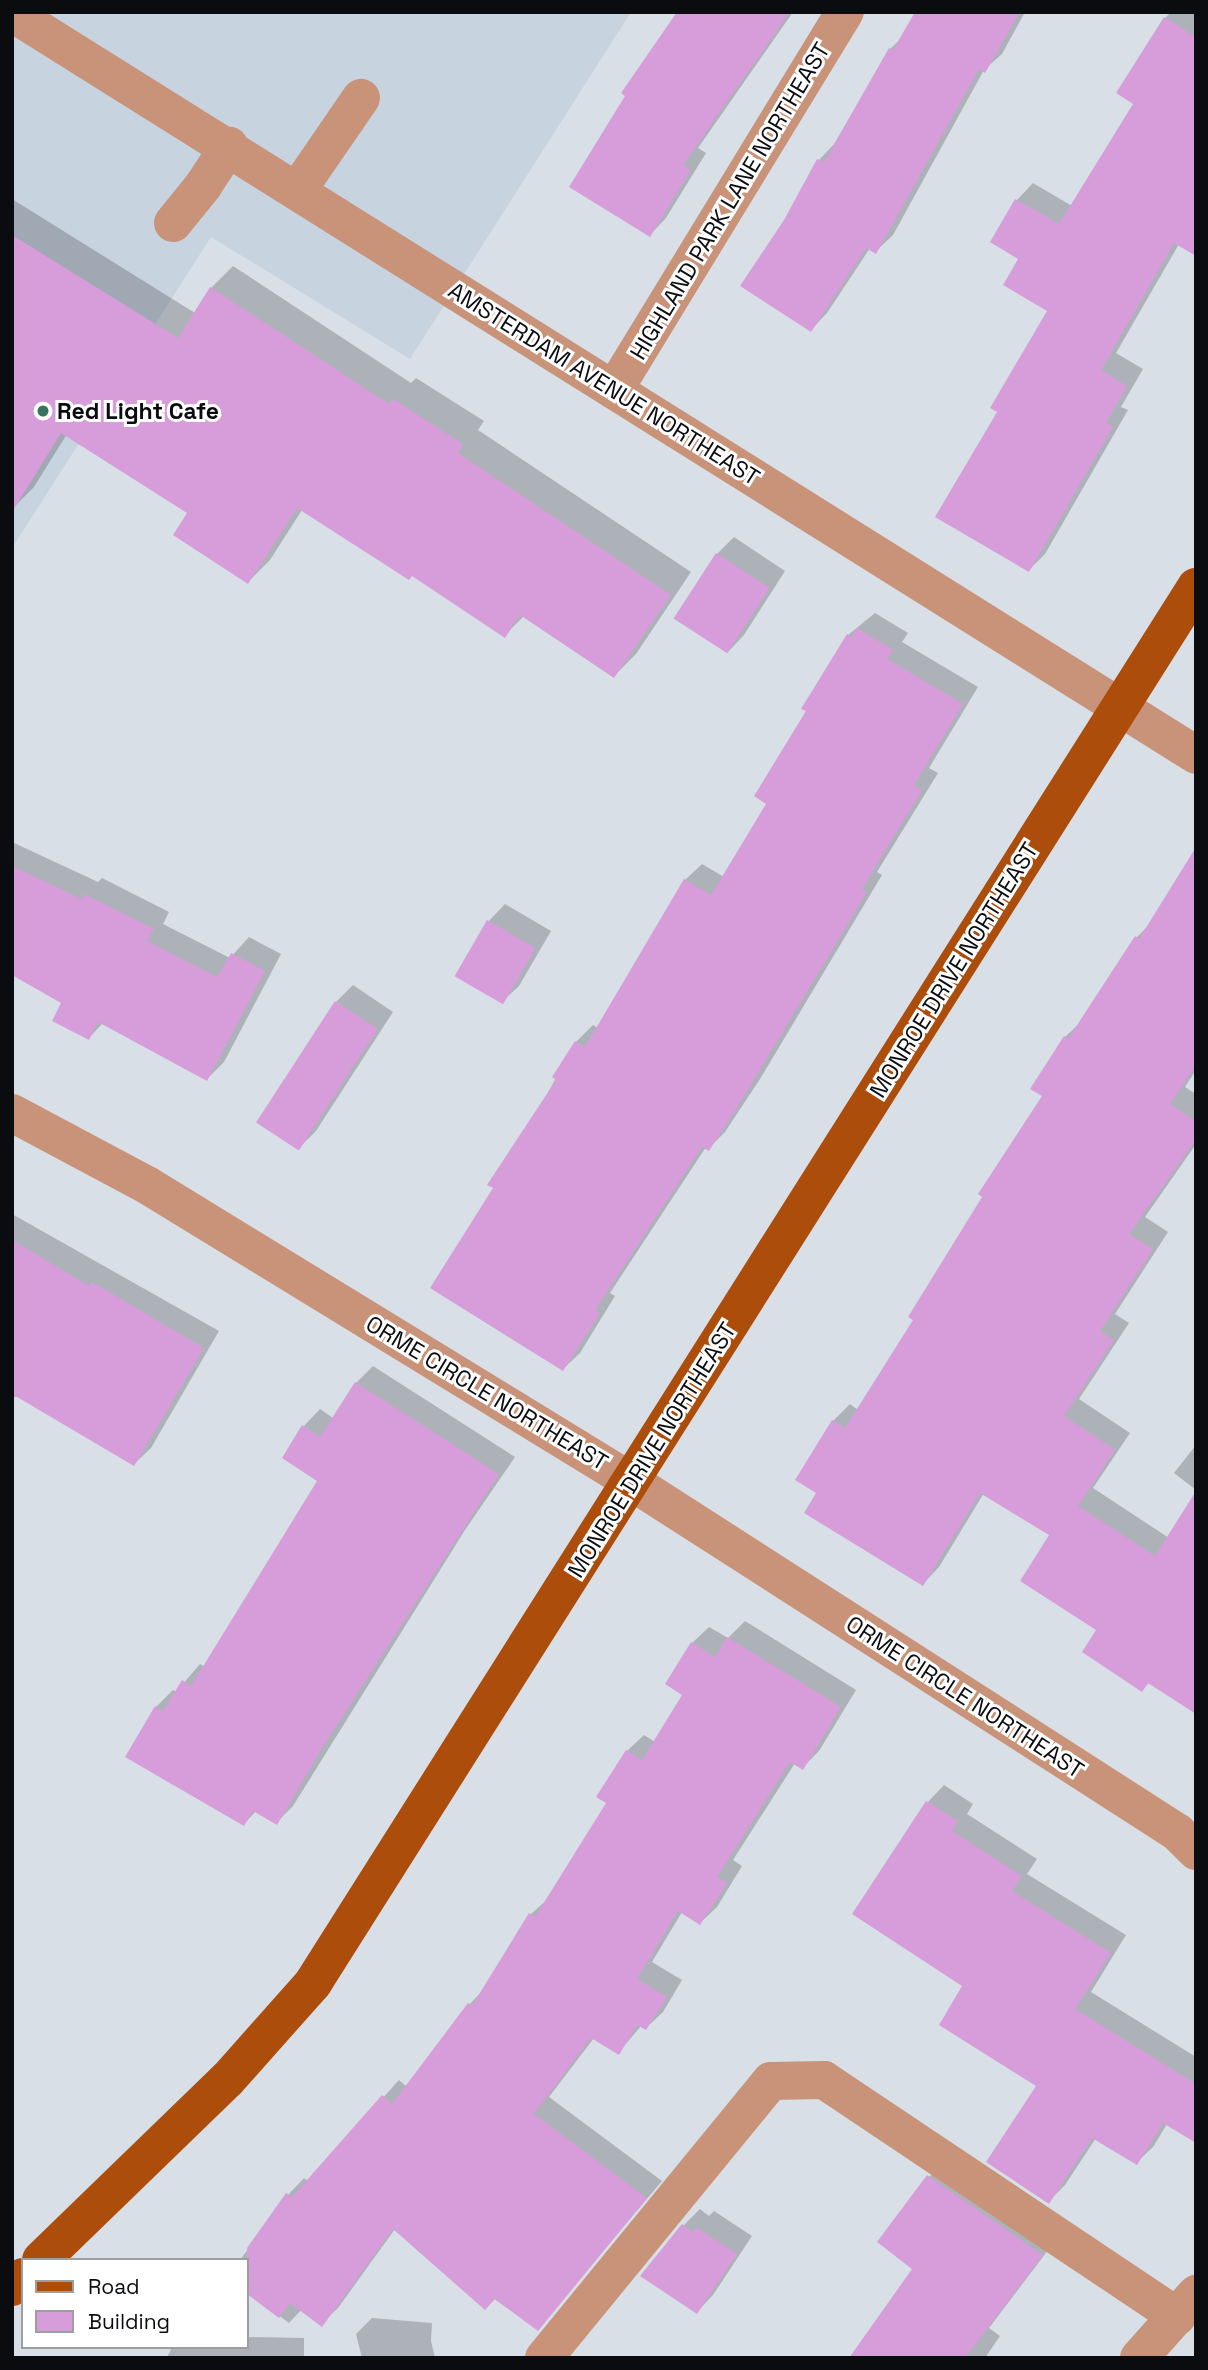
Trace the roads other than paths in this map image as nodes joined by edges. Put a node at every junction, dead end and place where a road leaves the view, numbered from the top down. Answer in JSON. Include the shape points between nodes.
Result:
{"nodes":[{"id":1,"x":845,"y":12,"type":"edge"},
{"id":2,"x":12,"y":13,"type":"edge"},
{"id":3,"x":361,"y":98,"type":"dead end"},
{"id":4,"x":229,"y":146,"type":"junction"},
{"id":5,"x":297,"y":191,"type":"junction"},
{"id":6,"x":173,"y":223,"type":"dead end"},
{"id":7,"x":614,"y":390,"type":"junction"},
{"id":8,"x":1196,"y":587,"type":"edge"},
{"id":9,"x":1119,"y":708,"type":"junction"},
{"id":10,"x":1196,"y":755,"type":"edge"},
{"id":11,"x":12,"y":1113,"type":"edge"},
{"id":12,"x":632,"y":1482,"type":"junction"},
{"id":13,"x":1196,"y":1851,"type":"edge"},
{"id":14,"x":43,"y":2258,"type":"edge"},
{"id":15,"x":1186,"y":2305,"type":"edge"},
{"id":16,"x":544,"y":2358,"type":"edge"},
{"id":17,"x":1139,"y":2358,"type":"edge"}],
"edges":[{"from":1,"to":7,"type":"street","name":"HIGHLAND PARK LANE NORTHEAST"},
{"from":2,"to":4,"type":"street","name":"AMSTERDAM AVENUE NORTHEAST"},
{"from":3,"to":5,"type":"street"},
{"from":4,"to":5,"type":"street","name":"AMSTERDAM AVENUE NORTHEAST"},
{"from":4,"to":6,"type":"street"},
{"from":5,"to":7,"type":"street","name":"AMSTERDAM AVENUE NORTHEAST"},
{"from":7,"to":9,"type":"street","name":"AMSTERDAM AVENUE NORTHEAST"},
{"from":8,"to":9,"type":"main road","name":"MONROE DRIVE NORTHEAST"},
{"from":9,"to":10,"type":"street","name":"AMSTERDAM AVENUE NORTHEAST"},
{"from":9,"to":12,"type":"main road","name":"MONROE DRIVE NORTHEAST"},
{"from":11,"to":12,"type":"street","name":"ORME CIRCLE NORTHEAST","via":[[147,1185]]},
{"from":12,"to":13,"type":"street","name":"ORME CIRCLE NORTHEAST","via":[[1177,1832]]},
{"from":12,"to":14,"type":"main road","name":"MONROE DRIVE NORTHEAST","via":[[313,1983],[227,2080]]},
{"from":15,"to":16,"type":"street","via":[[824,2080],[771,2081]]},
{"from":15,"to":17,"type":"street"}]}
